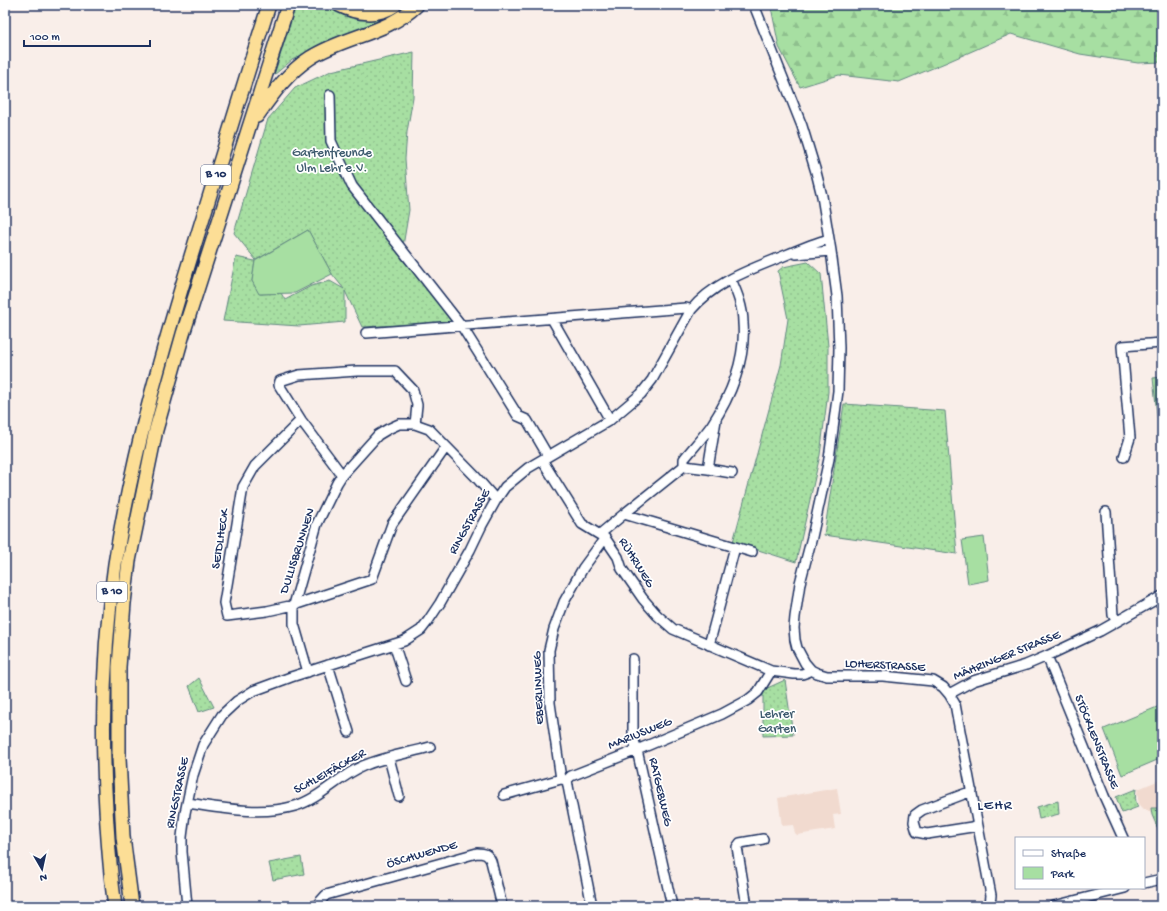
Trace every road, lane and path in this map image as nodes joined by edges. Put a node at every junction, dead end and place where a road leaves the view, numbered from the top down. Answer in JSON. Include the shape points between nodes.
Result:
{"nodes":[{"id":1,"x":269,"y":5,"type":"edge"},
{"id":2,"x":288,"y":5,"type":"edge"},
{"id":3,"x":339,"y":5,"type":"edge"},
{"id":4,"x":395,"y":5,"type":"edge"},
{"id":5,"x":417,"y":5,"type":"edge"},
{"id":6,"x":754,"y":5,"type":"edge"},
{"id":7,"x":330,"y":95,"type":"dead end"},
{"id":8,"x":250,"y":125,"type":"junction"},
{"id":9,"x":829,"y":239,"type":"junction"},
{"id":10,"x":831,"y":251,"type":"junction"},
{"id":11,"x":786,"y":255,"type":"junction"},
{"id":12,"x":731,"y":279,"type":"junction"},
{"id":13,"x":691,"y":310,"type":"junction"},
{"id":14,"x":552,"y":319,"type":"junction"},
{"id":15,"x":461,"y":325,"type":"junction"},
{"id":16,"x":366,"y":333,"type":"dead end"},
{"id":17,"x":1162,"y":342,"type":"edge"},
{"id":18,"x":717,"y":416,"type":"junction"},
{"id":19,"x":301,"y":420,"type":"junction"},
{"id":20,"x":610,"y":420,"type":"junction"},
{"id":21,"x":416,"y":424,"type":"junction"},
{"id":22,"x":446,"y":447,"type":"junction"},
{"id":23,"x":1124,"y":456,"type":"dead end"},
{"id":24,"x":545,"y":458,"type":"junction"},
{"id":25,"x":684,"y":466,"type":"junction"},
{"id":26,"x":708,"y":469,"type":"junction"},
{"id":27,"x":732,"y":473,"type":"dead end"},
{"id":28,"x":342,"y":475,"type":"junction"},
{"id":29,"x":496,"y":500,"type":"junction"},
{"id":30,"x":1106,"y":512,"type":"dead end"},
{"id":31,"x":624,"y":514,"type":"junction"},
{"id":32,"x":602,"y":536,"type":"junction"},
{"id":33,"x":734,"y":547,"type":"junction"},
{"id":34,"x":752,"y":552,"type":"dead end"},
{"id":35,"x":1162,"y":596,"type":"edge"},
{"id":36,"x":294,"y":605,"type":"junction"},
{"id":37,"x":1117,"y":621,"type":"junction"},
{"id":38,"x":394,"y":644,"type":"junction"},
{"id":39,"x":709,"y":645,"type":"junction"},
{"id":40,"x":1047,"y":656,"type":"junction"},
{"id":41,"x":633,"y":659,"type":"dead end"},
{"id":42,"x":328,"y":665,"type":"junction"},
{"id":43,"x":812,"y":670,"type":"junction"},
{"id":44,"x":771,"y":671,"type":"junction"},
{"id":45,"x":308,"y":672,"type":"junction"},
{"id":46,"x":406,"y":681,"type":"dead end"},
{"id":47,"x":950,"y":694,"type":"junction"},
{"id":48,"x":349,"y":732,"type":"dead end"},
{"id":49,"x":430,"y":747,"type":"dead end"},
{"id":50,"x":637,"y":750,"type":"junction"},
{"id":51,"x":389,"y":758,"type":"junction"},
{"id":52,"x":564,"y":779,"type":"junction"},
{"id":53,"x":972,"y":791,"type":"junction"},
{"id":54,"x":504,"y":795,"type":"dead end"},
{"id":55,"x":399,"y":796,"type":"dead end"},
{"id":56,"x":187,"y":803,"type":"junction"},
{"id":57,"x":978,"y":826,"type":"junction"},
{"id":58,"x":1123,"y":837,"type":"edge"},
{"id":59,"x":763,"y":839,"type":"dead end"},
{"id":60,"x":1162,"y":879,"type":"edge"},
{"id":61,"x":1145,"y":883,"type":"edge"},
{"id":62,"x":1122,"y":889,"type":"edge"},
{"id":63,"x":115,"y":906,"type":"edge"},
{"id":64,"x":132,"y":906,"type":"edge"},
{"id":65,"x":187,"y":906,"type":"edge"},
{"id":66,"x":316,"y":906,"type":"edge"},
{"id":67,"x":502,"y":906,"type":"edge"},
{"id":68,"x":592,"y":906,"type":"edge"},
{"id":69,"x":672,"y":906,"type":"edge"},
{"id":70,"x":747,"y":906,"type":"edge"},
{"id":71,"x":990,"y":906,"type":"edge"},
{"id":72,"x":1054,"y":906,"type":"edge"}],
"edges":[{"from":1,"to":63,"type":"highway","number":"B 10","via":[[168,332],[131,479],[116,562],[105,666],[103,760]]},
{"from":2,"to":8,"type":"highway","number":"B 10"},
{"from":3,"to":4,"type":"highway","via":[[368,13],[380,12]]},
{"from":5,"to":8,"type":"highway","via":[[377,30],[310,58],[279,86]]},
{"from":6,"to":9,"type":"street","via":[[802,126],[822,196]]},
{"from":7,"to":15,"type":"street","name":"RÜHRWEG","via":[[331,141],[352,186]]},
{"from":8,"to":64,"type":"highway","number":"B 10","via":[[194,297],[158,423],[129,561],[119,667],[119,758],[123,837]]},
{"from":9,"to":10,"type":"street"},
{"from":9,"to":11,"type":"street","name":"RINGSTRASSE"},
{"from":10,"to":11,"type":"street","name":"RINGSTRASSE"},
{"from":10,"to":43,"type":"street","via":[[837,296],[838,391],[829,459],[800,583],[794,628],[797,648]]},
{"from":11,"to":12,"type":"street","name":"RINGSTRASSE"},
{"from":12,"to":13,"type":"street","name":"RINGSTRASSE","via":[[708,292]]},
{"from":12,"to":18,"type":"street","via":[[738,295],[744,322],[743,339],[739,365]]},
{"from":13,"to":14,"type":"street","via":[[686,308]]},
{"from":13,"to":20,"type":"street","name":"RINGSTRASSE","via":[[652,380],[641,394]]},
{"from":14,"to":15,"type":"street"},
{"from":14,"to":20,"type":"street"},
{"from":15,"to":16,"type":"street"},
{"from":15,"to":24,"type":"street","name":"RÜHRWEG","via":[[518,416],[527,420]]},
{"from":17,"to":23,"type":"street","via":[[1122,346],[1130,438]]},
{"from":18,"to":25,"type":"street","via":[[684,459]]},
{"from":18,"to":26,"type":"street"},
{"from":19,"to":21,"type":"street","via":[[279,385],[280,381],[299,375],[395,371],[413,390],[417,405]]},
{"from":19,"to":28,"type":"street"},
{"from":19,"to":36,"type":"street","name":"SEIDLHECK","via":[[255,466],[243,487],[224,603],[227,616]]},
{"from":20,"to":24,"type":"street","name":"RINGSTRASSE"},
{"from":21,"to":22,"type":"street","via":[[429,430]]},
{"from":21,"to":28,"type":"street","name":"DULLISBRUNNEN","via":[[399,424],[378,435]]},
{"from":22,"to":29,"type":"street"},
{"from":22,"to":36,"type":"street","name":"DULLISBRUNNEN","via":[[392,524],[372,579]]},
{"from":24,"to":29,"type":"street","name":"RINGSTRASSE","via":[[517,476]]},
{"from":24,"to":32,"type":"street","name":"RÜHRWEG","via":[[582,524]]},
{"from":25,"to":26,"type":"street"},
{"from":25,"to":31,"type":"street"},
{"from":26,"to":27,"type":"street"},
{"from":28,"to":36,"type":"street","name":"DULLISBRUNNEN","via":[[317,524]]},
{"from":29,"to":38,"type":"street","name":"RINGSTRASSE","via":[[428,621],[421,630]]},
{"from":30,"to":37,"type":"street","via":[[1113,615]]},
{"from":31,"to":32,"type":"street","name":"RÜHRWEG"},
{"from":31,"to":33,"type":"street","name":"RÜHRWEG"},
{"from":32,"to":39,"type":"street","name":"RÜHRWEG","via":[[618,557],[622,569],[657,615],[673,629]]},
{"from":32,"to":52,"type":"street","name":"EBERLINWEG","via":[[564,602],[549,650],[550,703]]},
{"from":33,"to":34,"type":"street","name":"RÜHRWEG"},
{"from":33,"to":39,"type":"street"},
{"from":35,"to":37,"type":"street","name":"MÄHRINGER STRASSE"},
{"from":36,"to":45,"type":"street","name":"DULLISBRUNNEN","via":[[294,624]]},
{"from":37,"to":40,"type":"street","name":"MÄHRINGER STRASSE"},
{"from":38,"to":42,"type":"street","name":"RINGSTRASSE"},
{"from":38,"to":46,"type":"street"},
{"from":39,"to":44,"type":"street","name":"RÜHRWEG"},
{"from":40,"to":47,"type":"street","name":"MÄHRINGER STRASSE","via":[[973,681]]},
{"from":40,"to":58,"type":"street","name":"STÖCKLENSTRASSE"},
{"from":41,"to":50,"type":"street","name":"RATGEBWEG","via":[[633,738]]},
{"from":42,"to":45,"type":"street","name":"RINGSTRASSE"},
{"from":42,"to":48,"type":"street"},
{"from":43,"to":44,"type":"street","name":"RÜHRWEG","via":[[802,674]]},
{"from":43,"to":47,"type":"street","name":"LOHERSTRASSE","via":[[827,676],[883,676],[933,681]]},
{"from":44,"to":50,"type":"street","name":"MARIUSWEG","via":[[758,692],[748,700]]},
{"from":45,"to":56,"type":"street","name":"RINGSTRASSE","via":[[253,691],[222,715],[203,745]]},
{"from":47,"to":53,"type":"street","via":[[956,709]]},
{"from":49,"to":51,"type":"street","name":"SCHLEIFÄCKER"},
{"from":50,"to":52,"type":"street","name":"MARIUSWEG"},
{"from":50,"to":69,"type":"street","name":"RATGEBWEG"},
{"from":51,"to":55,"type":"street"},
{"from":51,"to":56,"type":"street","name":"SCHLEIFÄCKER","via":[[363,766],[315,797],[286,808],[244,810]]},
{"from":52,"to":54,"type":"street","name":"MARIUSWEG"},
{"from":52,"to":68,"type":"street","name":"EBERLINWEG","via":[[568,786]]},
{"from":53,"to":57,"type":"street"},
{"from":53,"to":57,"type":"street","via":[[922,810],[915,815],[914,822],[917,832],[927,834]]},
{"from":56,"to":65,"type":"street","name":"RINGSTRASSE","via":[[182,840]]},
{"from":57,"to":71,"type":"street","via":[[991,895]]},
{"from":59,"to":70,"type":"street","via":[[740,843],[737,847]]},
{"from":60,"to":61,"type":"street"},
{"from":62,"to":72,"type":"street"},
{"from":66,"to":67,"type":"street","name":"ÖSCHWENDE","via":[[326,895],[483,853],[488,855],[491,861]]}]}
